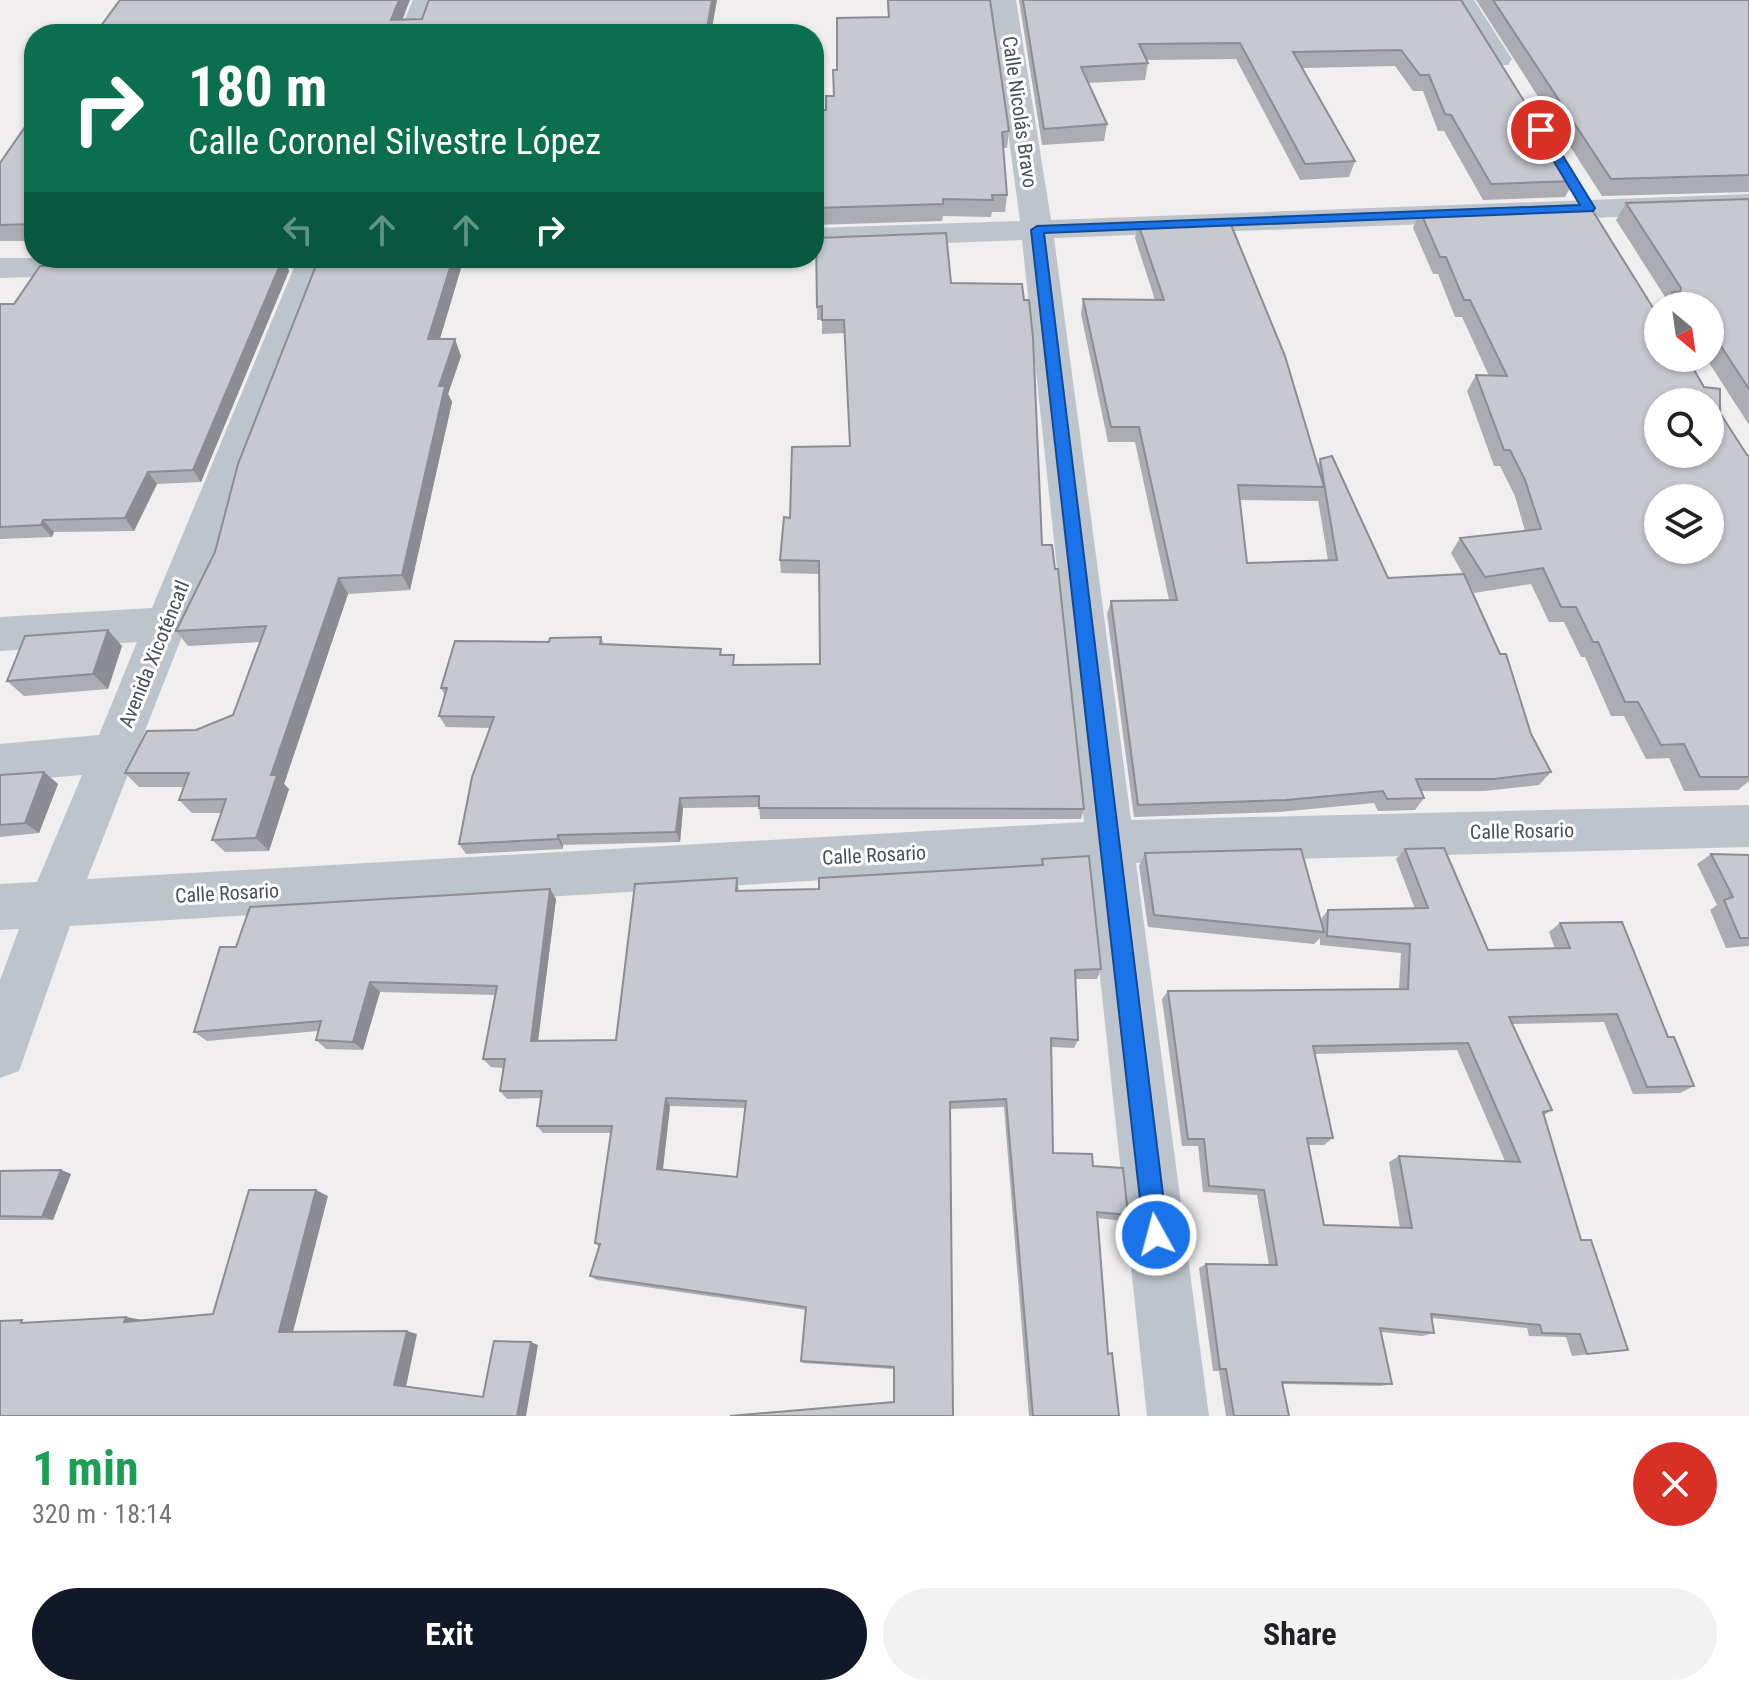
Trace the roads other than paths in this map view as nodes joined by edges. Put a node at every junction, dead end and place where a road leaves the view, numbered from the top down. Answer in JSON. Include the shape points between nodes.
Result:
{"nodes":[{"id":1,"x":426,"y":0,"type":"edge"},
{"id":2,"x":1003,"y":0,"type":"edge"},
{"id":3,"x":1461,"y":0,"type":"edge"},
{"id":4,"x":415,"y":24,"type":"edge"},
{"id":5,"x":1509,"y":78,"type":"edge"},
{"id":6,"x":1749,"y":203,"type":"edge"},
{"id":7,"x":1037,"y":230,"type":"junction"},
{"id":8,"x":824,"y":238,"type":"edge"},
{"id":9,"x":24,"y":267,"type":"edge"},
{"id":10,"x":0,"y":268,"type":"edge"},
{"id":11,"x":310,"y":268,"type":"edge"},
{"id":12,"x":166,"y":624,"type":"junction"},
{"id":13,"x":0,"y":634,"type":"edge"},
{"id":14,"x":114,"y":753,"type":"junction"},
{"id":15,"x":0,"y":763,"type":"edge"},
{"id":16,"x":1749,"y":826,"type":"edge"},
{"id":17,"x":1108,"y":842,"type":"junction"},
{"id":18,"x":53,"y":903,"type":"junction"},
{"id":19,"x":0,"y":907,"type":"edge"},
{"id":20,"x":0,"y":1052,"type":"edge"},
{"id":21,"x":1178,"y":1416,"type":"edge"}],
"edges":[{"from":1,"to":4,"type":"street"},
{"from":2,"to":7,"type":"street","name":"Calle Nicolás Bravo"},
{"from":3,"to":5,"type":"street"},
{"from":6,"to":7,"type":"street"},
{"from":7,"to":8,"type":"street"},
{"from":7,"to":17,"type":"street","name":"Calle Nicolás Bravo"},
{"from":9,"to":10,"type":"street"},
{"from":11,"to":12,"type":"street","name":"Avenida Xicoténcatl"},
{"from":12,"to":13,"type":"street"},
{"from":12,"to":14,"type":"street","name":"Avenida Xicoténcatl"},
{"from":14,"to":15,"type":"street"},
{"from":14,"to":18,"type":"street","name":"Avenida Xicoténcatl"},
{"from":16,"to":17,"type":"street","name":"Calle Rosario"},
{"from":17,"to":18,"type":"street","name":"Calle Rosario"},
{"from":17,"to":21,"type":"street","name":"Calle Nicolás Bravo"},
{"from":18,"to":19,"type":"street","name":"Calle Rosario"},
{"from":18,"to":20,"type":"street","name":"Avenida Xicoténcatl"}]}
